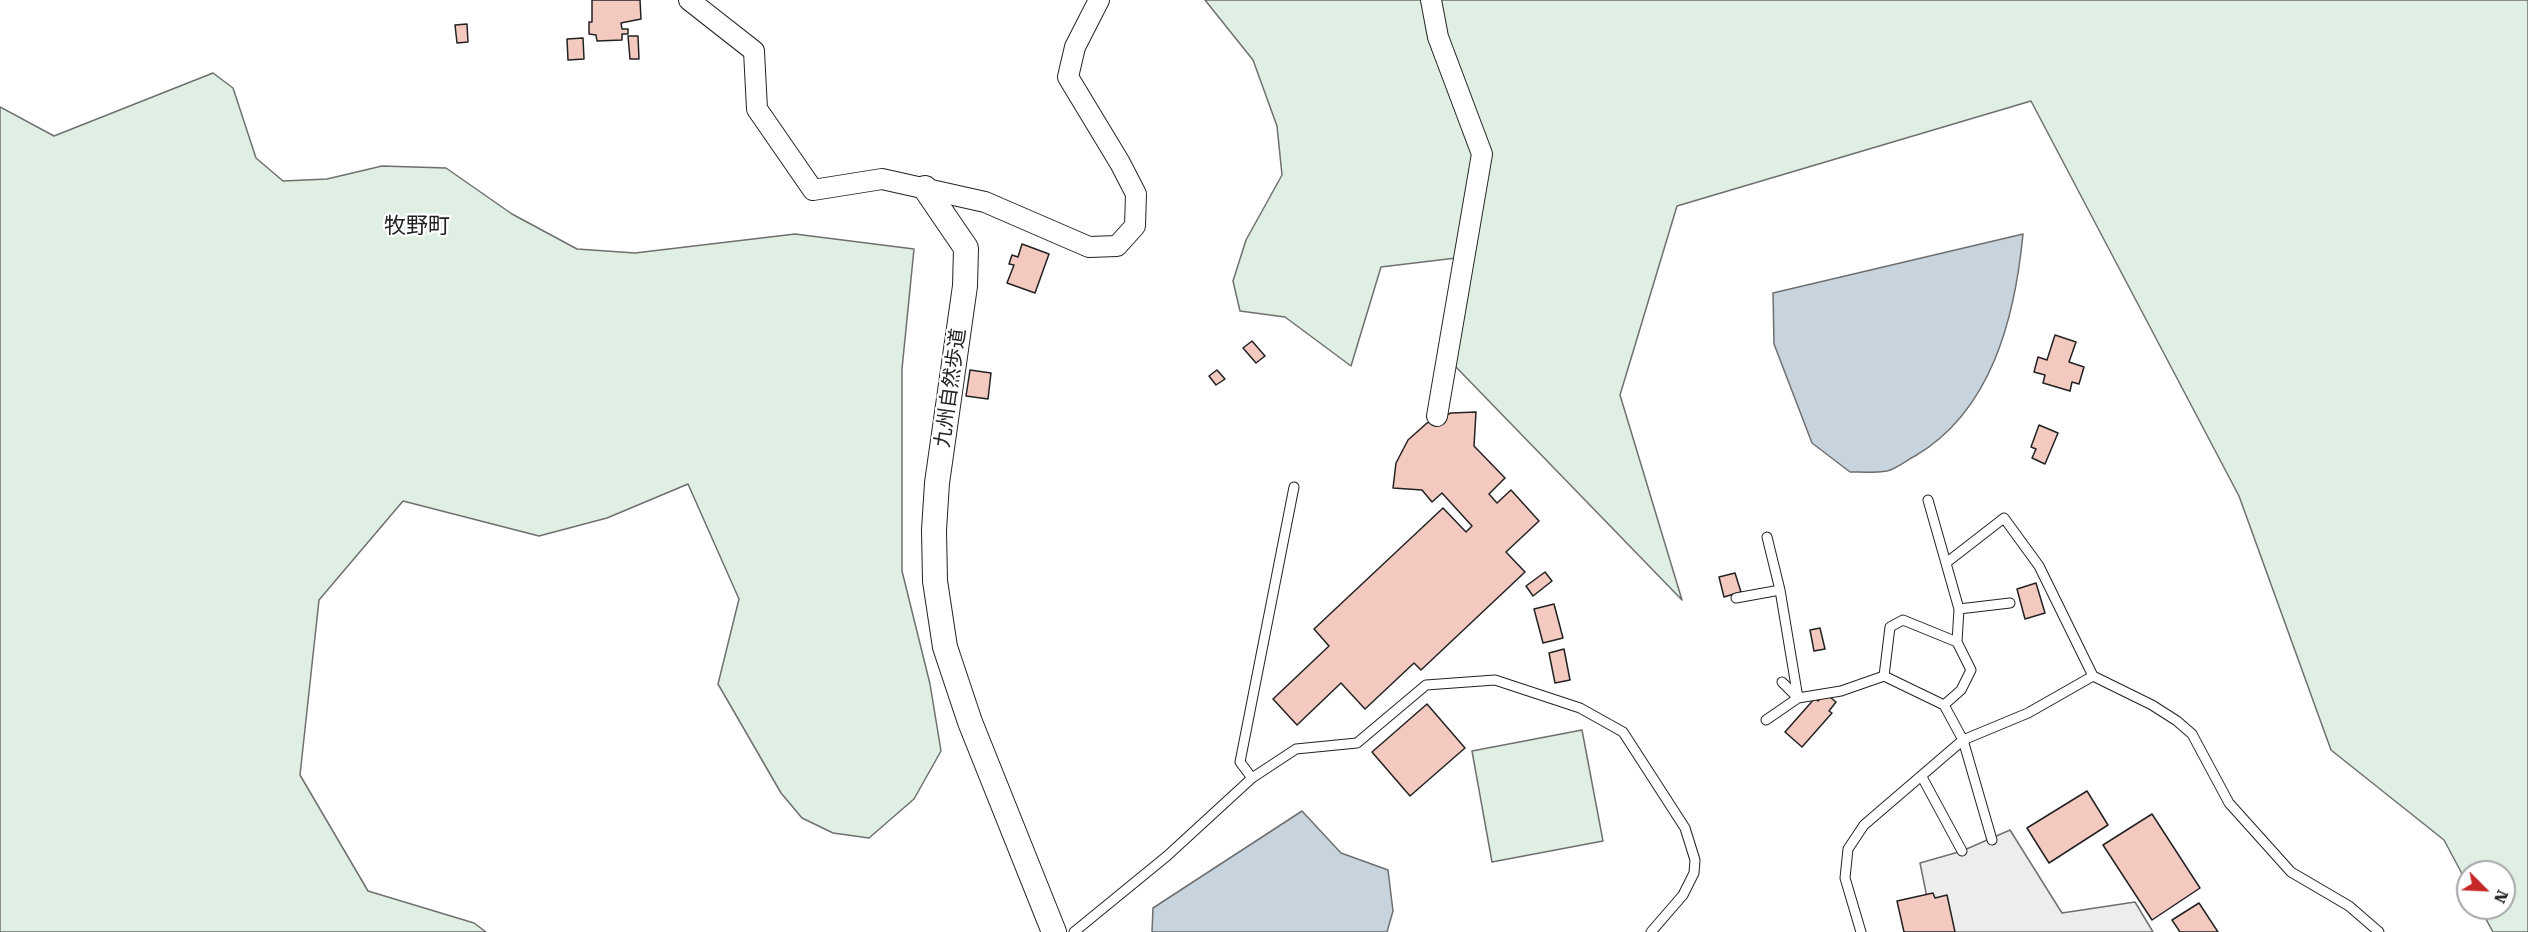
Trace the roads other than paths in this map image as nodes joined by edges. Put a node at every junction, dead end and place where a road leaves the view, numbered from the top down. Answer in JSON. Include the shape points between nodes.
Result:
{"nodes":[{"id":1,"x":689,"y":0,"type":"edge"},
{"id":2,"x":1099,"y":0,"type":"edge"},
{"id":3,"x":1431,"y":0,"type":"edge"},
{"id":4,"x":926,"y":188,"type":"junction"},
{"id":5,"x":1437,"y":416,"type":"dead end"},
{"id":6,"x":1294,"y":487,"type":"dead end"},
{"id":7,"x":1928,"y":500,"type":"dead end"},
{"id":8,"x":1767,"y":537,"type":"dead end"},
{"id":9,"x":1946,"y":563,"type":"junction"},
{"id":10,"x":1780,"y":590,"type":"junction"},
{"id":11,"x":1736,"y":598,"type":"dead end"},
{"id":12,"x":2010,"y":603,"type":"dead end"},
{"id":13,"x":1959,"y":609,"type":"junction"},
{"id":14,"x":1957,"y":642,"type":"junction"},
{"id":15,"x":1884,"y":676,"type":"junction"},
{"id":16,"x":2094,"y":676,"type":"junction"},
{"id":17,"x":1782,"y":682,"type":"dead end"},
{"id":18,"x":1798,"y":698,"type":"junction"},
{"id":19,"x":1944,"y":705,"type":"junction"},
{"id":20,"x":1766,"y":720,"type":"dead end"},
{"id":21,"x":1963,"y":740,"type":"junction"},
{"id":22,"x":1922,"y":777,"type":"junction"},
{"id":23,"x":1252,"y":778,"type":"junction"},
{"id":24,"x":1992,"y":840,"type":"dead end"},
{"id":25,"x":1962,"y":851,"type":"dead end"},
{"id":26,"x":1054,"y":932,"type":"edge"},
{"id":27,"x":1074,"y":932,"type":"edge"},
{"id":28,"x":1651,"y":932,"type":"edge"},
{"id":29,"x":1861,"y":932,"type":"edge"},
{"id":30,"x":2379,"y":932,"type":"edge"}],
"edges":[{"from":1,"to":4,"type":"street","via":[[754,51],[758,109],[813,190],[882,179]]},
{"from":2,"to":4,"type":"street","via":[[1075,47],[1068,77],[1136,194],[1135,226],[1117,246],[1089,247],[985,202]]},
{"from":3,"to":5,"type":"street","via":[[1438,37],[1482,154]]},
{"from":4,"to":26,"type":"street","name":"九州自然歩道","via":[[966,248],[965,286],[935,506],[935,581],[945,647],[970,722]]},
{"from":6,"to":23,"type":"lane","via":[[1240,762]]},
{"from":7,"to":9,"type":"lane"},
{"from":8,"to":10,"type":"lane"},
{"from":9,"to":13,"type":"lane"},
{"from":9,"to":16,"type":"lane","via":[[2004,518],[2039,566]]},
{"from":10,"to":11,"type":"lane"},
{"from":10,"to":18,"type":"lane"},
{"from":12,"to":13,"type":"lane"},
{"from":13,"to":14,"type":"lane"},
{"from":14,"to":15,"type":"lane","via":[[1903,620],[1896,622],[1890,627]]},
{"from":14,"to":19,"type":"lane","via":[[1971,670],[1961,690]]},
{"from":15,"to":18,"type":"lane","via":[[1841,691]]},
{"from":15,"to":19,"type":"lane"},
{"from":16,"to":21,"type":"lane","via":[[2028,713]]},
{"from":16,"to":30,"type":"lane","via":[[2152,705],[2192,734],[2229,803],[2291,873],[2349,906]]},
{"from":17,"to":18,"type":"lane"},
{"from":18,"to":20,"type":"lane"},
{"from":19,"to":21,"type":"lane"},
{"from":21,"to":22,"type":"lane"},
{"from":21,"to":24,"type":"lane"},
{"from":22,"to":25,"type":"lane"},
{"from":22,"to":29,"type":"lane","via":[[1864,825],[1848,849],[1845,878]]},
{"from":23,"to":27,"type":"lane","via":[[1167,856]]},
{"from":23,"to":28,"type":"lane","via":[[1296,749],[1357,743],[1426,685],[1495,680],[1581,708],[1623,732],[1685,828],[1692,848],[1694,873],[1690,884]]}]}
